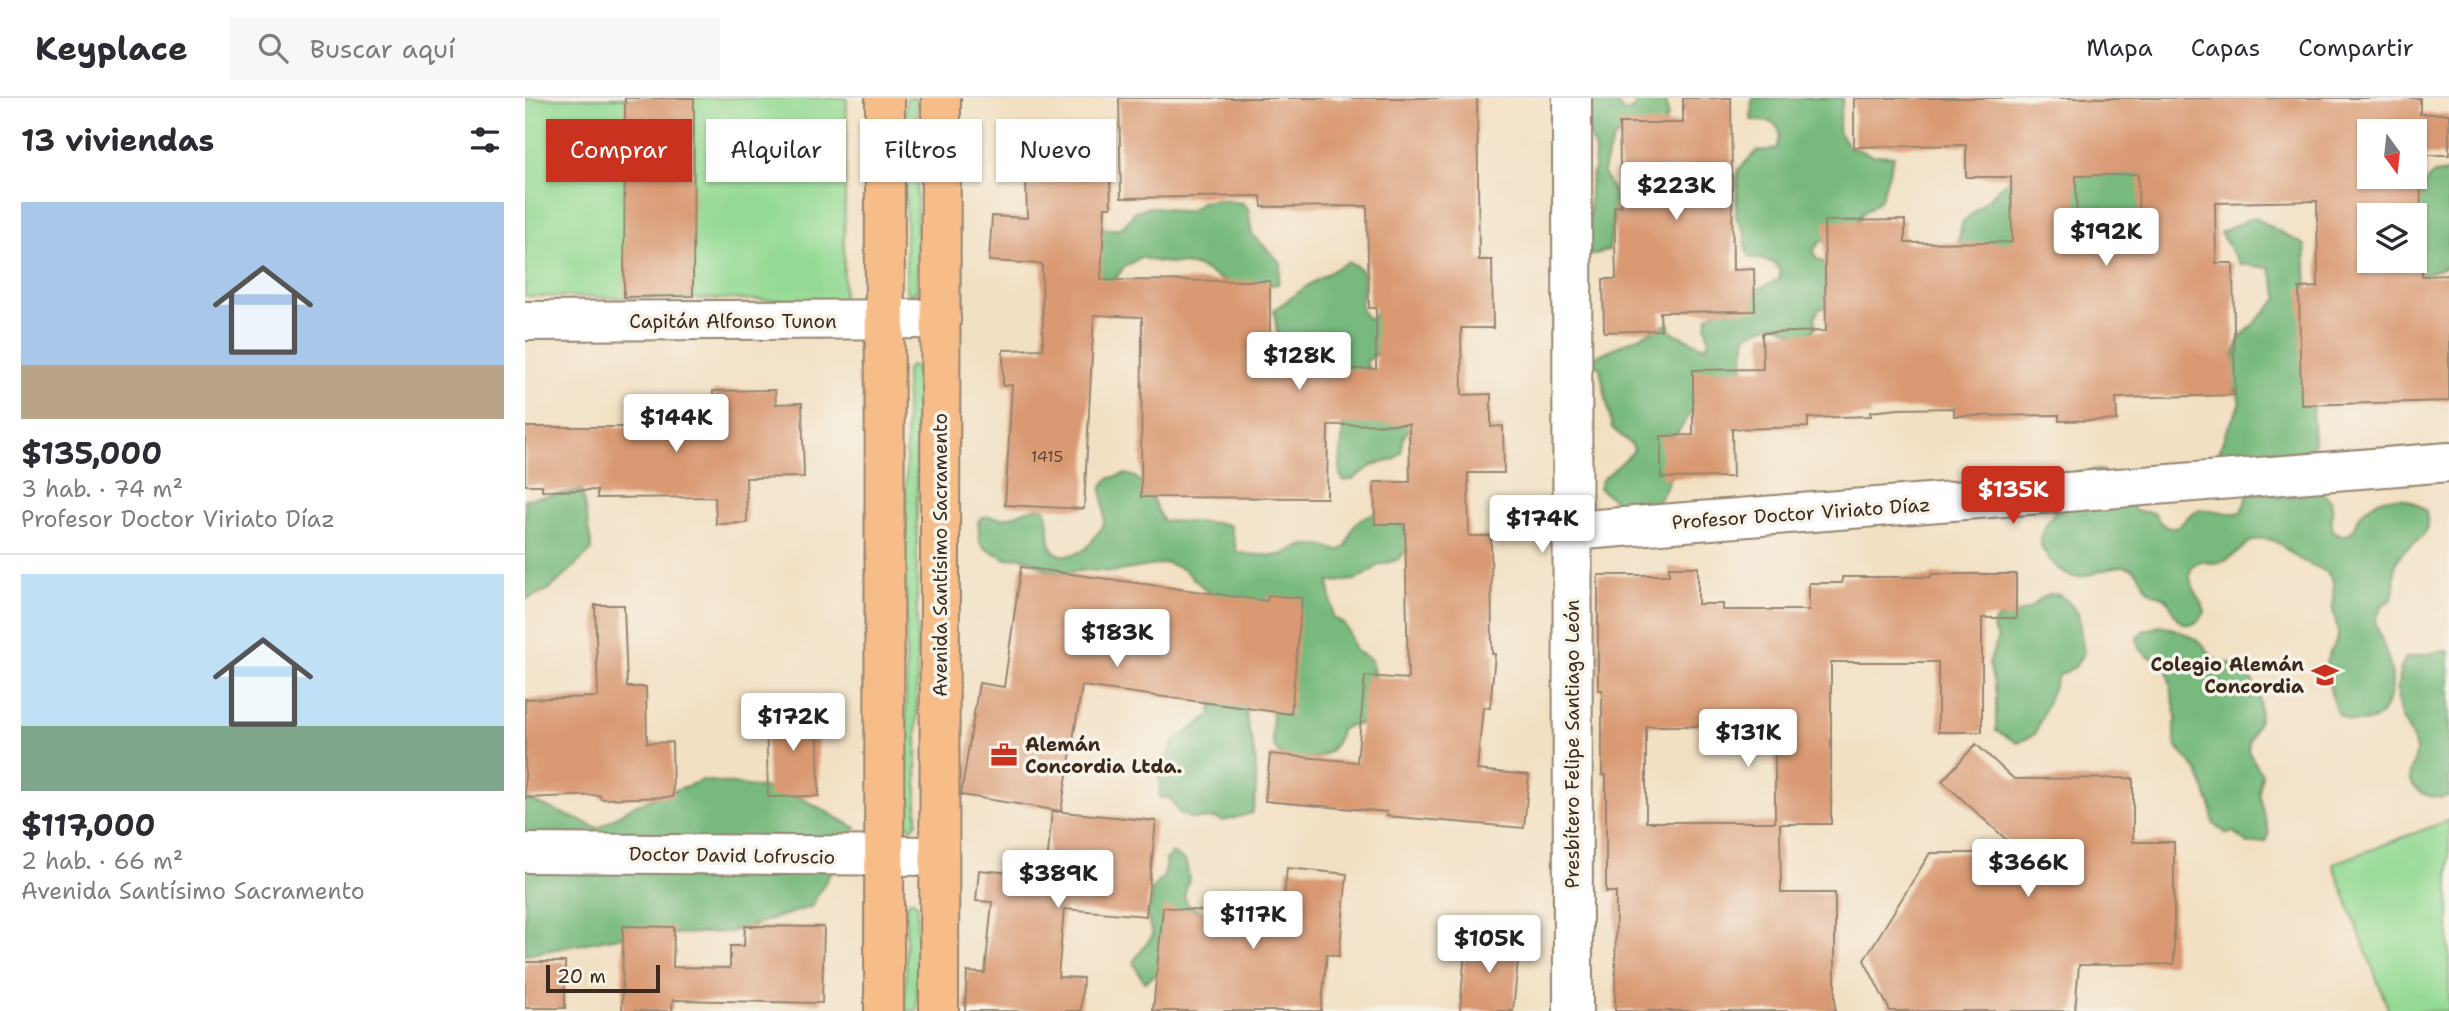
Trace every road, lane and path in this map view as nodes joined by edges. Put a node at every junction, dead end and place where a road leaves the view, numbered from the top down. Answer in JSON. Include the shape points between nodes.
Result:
{"nodes":[{"id":1,"x":885,"y":98,"type":"edge"},
{"id":2,"x":941,"y":98,"type":"edge"},
{"id":3,"x":1572,"y":98,"type":"edge"},
{"id":4,"x":941,"y":319,"type":"junction"},
{"id":5,"x":525,"y":321,"type":"edge"},
{"id":6,"x":884,"y":321,"type":"junction"},
{"id":7,"x":2449,"y":462,"type":"edge"},
{"id":8,"x":1571,"y":531,"type":"junction"},
{"id":9,"x":525,"y":853,"type":"edge"},
{"id":10,"x":884,"y":856,"type":"junction"},
{"id":11,"x":939,"y":856,"type":"junction"},
{"id":12,"x":884,"y":1011,"type":"edge"},
{"id":13,"x":939,"y":1011,"type":"edge"},
{"id":14,"x":1573,"y":1011,"type":"edge"}],
"edges":[{"from":1,"to":6,"type":"main road"},
{"from":2,"to":4,"type":"main road","name":"Avenida Santísimo Sacramento"},
{"from":3,"to":8,"type":"street","name":"Presbítero Felipe Santiago León"},
{"from":4,"to":6,"type":"street","name":"Capitán Alfonso Tunon"},
{"from":4,"to":11,"type":"main road","name":"Avenida Santísimo Sacramento"},
{"from":5,"to":6,"type":"street","name":"Capitán Alfonso Tunon"},
{"from":6,"to":10,"type":"main road"},
{"from":7,"to":8,"type":"street","name":"Profesor Doctor Viriato Díaz"},
{"from":8,"to":14,"type":"street","name":"Presbítero Felipe Santiago León"},
{"from":9,"to":10,"type":"street","name":"Doctor David Lofruscio"},
{"from":10,"to":11,"type":"street","name":"Doctor David Lofruscio"},
{"from":10,"to":12,"type":"main road"},
{"from":11,"to":13,"type":"main road","name":"Avenida Santísimo Sacramento"}]}
